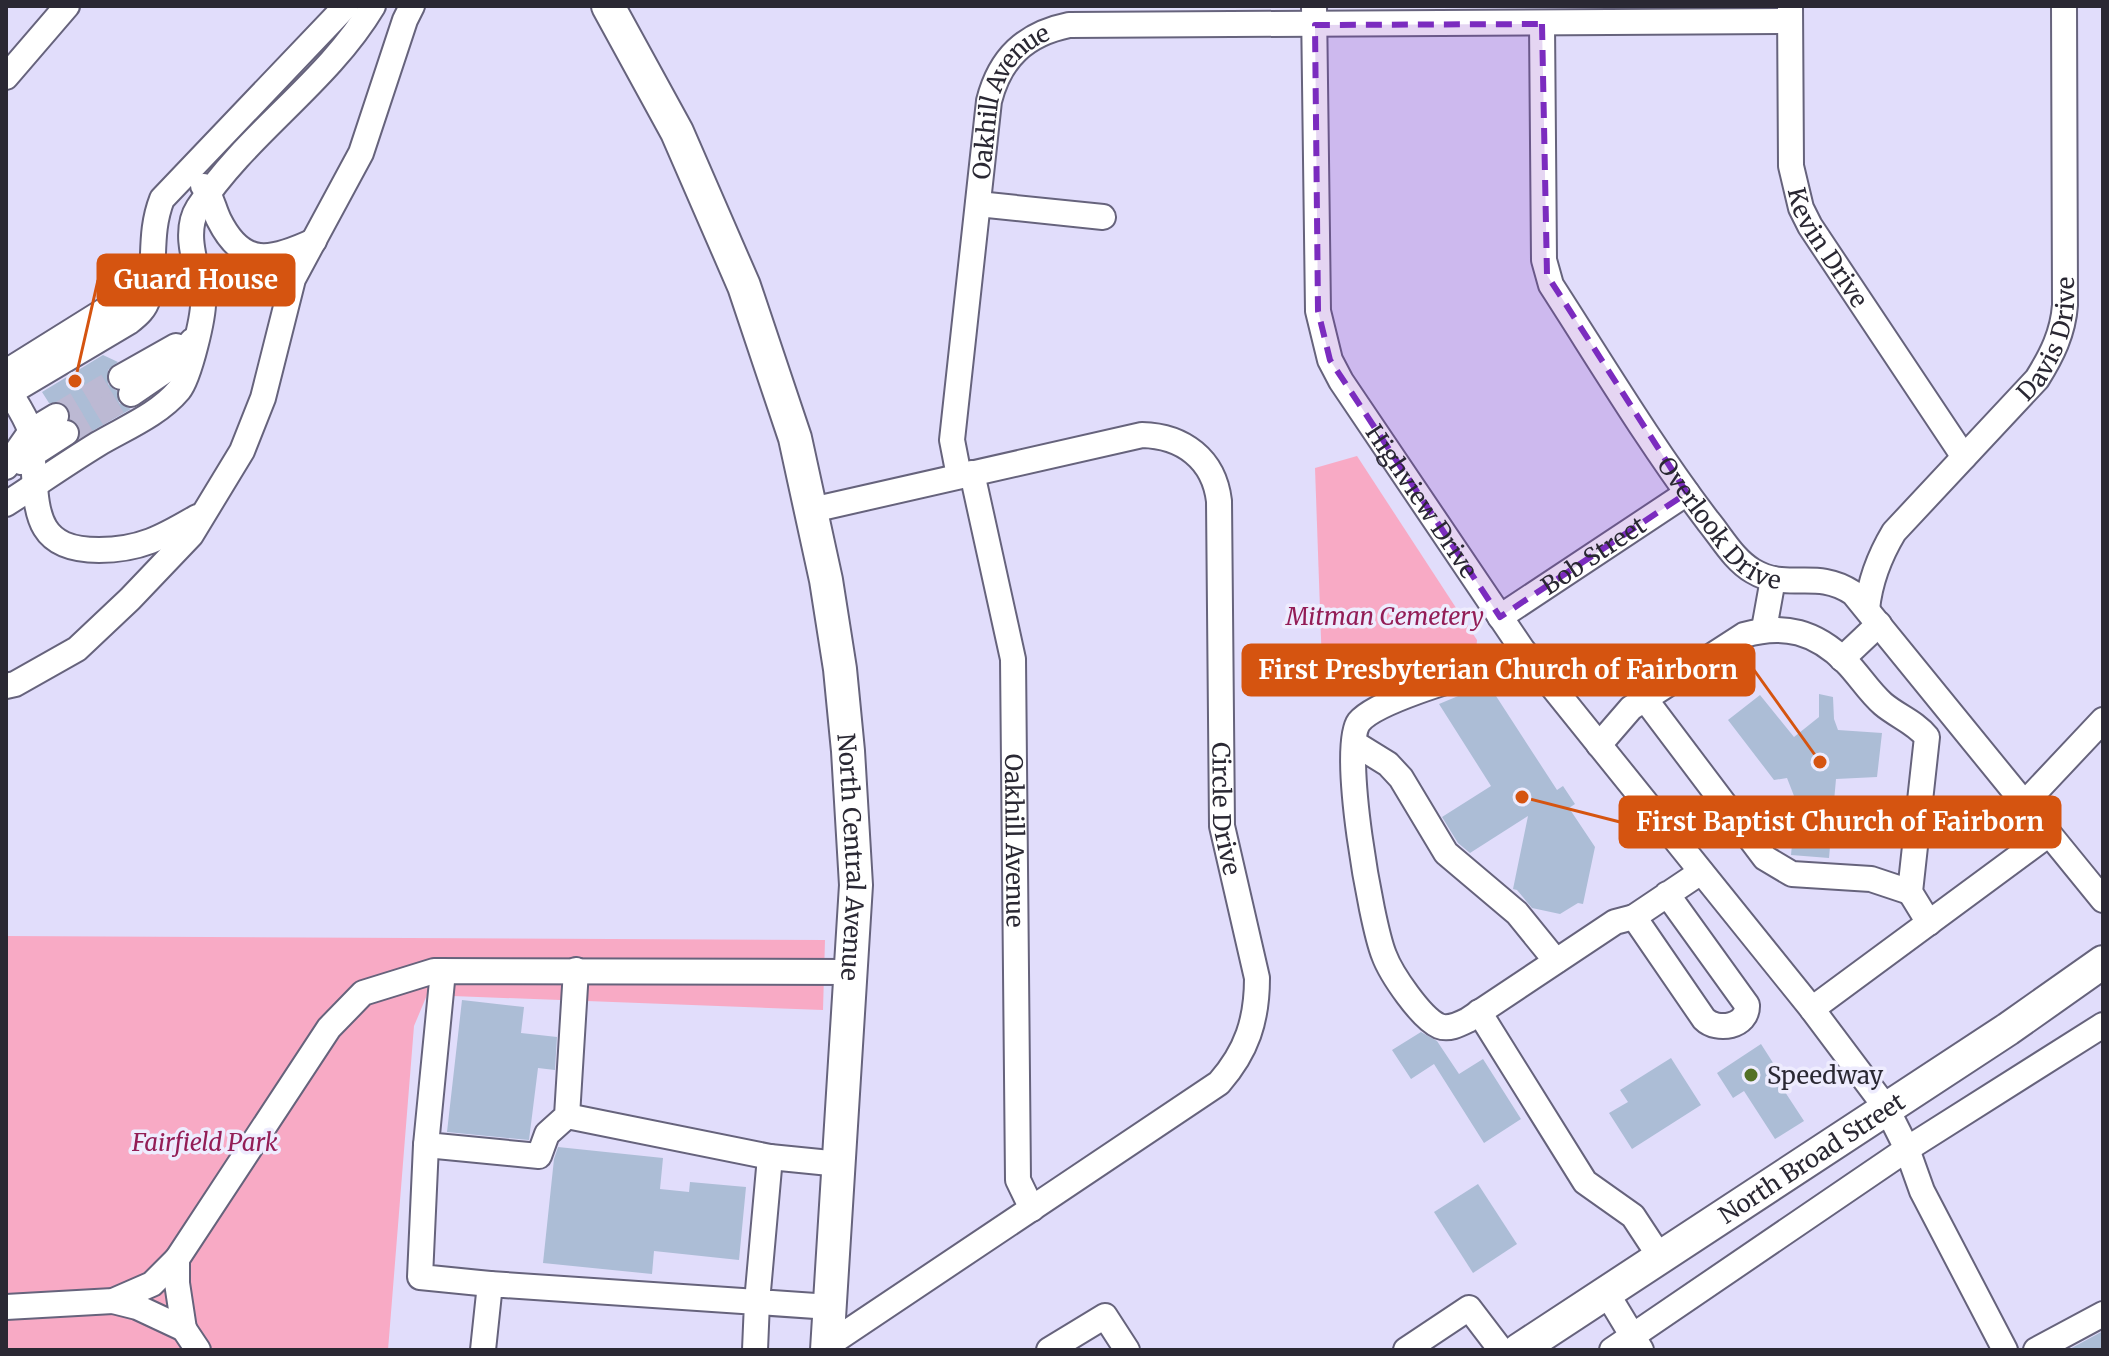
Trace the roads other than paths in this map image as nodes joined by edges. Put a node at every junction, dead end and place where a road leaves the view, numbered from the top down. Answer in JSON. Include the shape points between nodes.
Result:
{"nodes":[{"id":1,"x":67,"y":6,"type":"edge"},
{"id":2,"x":346,"y":6,"type":"edge"},
{"id":3,"x":373,"y":6,"type":"edge"},
{"id":4,"x":412,"y":6,"type":"edge"},
{"id":5,"x":608,"y":6,"type":"edge"},
{"id":6,"x":2064,"y":6,"type":"edge"},
{"id":7,"x":1790,"y":14,"type":"edge"},
{"id":8,"x":1314,"y":16,"type":"edge"},
{"id":9,"x":1542,"y":24,"type":"junction"},
{"id":10,"x":6,"y":77,"type":"edge"},
{"id":11,"x":188,"y":169,"type":"junction"},
{"id":12,"x":210,"y":193,"type":"junction"},
{"id":13,"x":978,"y":204,"type":"junction"},
{"id":14,"x":1103,"y":217,"type":"dead end"},
{"id":15,"x":314,"y":241,"type":"junction"},
{"id":16,"x":150,"y":282,"type":"junction"},
{"id":17,"x":199,"y":333,"type":"junction"},
{"id":18,"x":53,"y":344,"type":"junction"},
{"id":19,"x":6,"y":354,"type":"edge"},
{"id":20,"x":126,"y":386,"type":"tunnel mouth"},
{"id":21,"x":7,"y":387,"type":"edge"},
{"id":22,"x":61,"y":424,"type":"tunnel mouth"},
{"id":23,"x":32,"y":443,"type":"junction"},
{"id":24,"x":1964,"y":457,"type":"junction"},
{"id":25,"x":6,"y":470,"type":"edge"},
{"id":26,"x":965,"y":475,"type":"junction"},
{"id":27,"x":35,"y":485,"type":"junction"},
{"id":28,"x":1687,"y":493,"type":"junction"},
{"id":29,"x":6,"y":504,"type":"edge"},
{"id":30,"x":812,"y":510,"type":"junction"},
{"id":31,"x":206,"y":511,"type":"junction"},
{"id":32,"x":1773,"y":579,"type":"junction"},
{"id":33,"x":1500,"y":617,"type":"junction"},
{"id":34,"x":1873,"y":617,"type":"junction"},
{"id":35,"x":1764,"y":629,"type":"junction"},
{"id":36,"x":1528,"y":657,"type":"junction"},
{"id":37,"x":1842,"y":659,"type":"junction"},
{"id":38,"x":6,"y":686,"type":"edge"},
{"id":39,"x":1645,"y":699,"type":"junction"},
{"id":40,"x":1950,"y":712,"type":"junction"},
{"id":41,"x":2103,"y":720,"type":"edge"},
{"id":42,"x":1923,"y":732,"type":"junction"},
{"id":43,"x":1354,"y":743,"type":"junction"},
{"id":44,"x":1599,"y":745,"type":"junction"},
{"id":45,"x":2024,"y":804,"type":"junction"},
{"id":46,"x":2049,"y":834,"type":"junction"},
{"id":47,"x":1701,"y":872,"type":"junction"},
{"id":48,"x":1910,"y":892,"type":"junction"},
{"id":49,"x":1667,"y":894,"type":"junction"},
{"id":50,"x":2103,"y":900,"type":"edge"},
{"id":51,"x":1634,"y":917,"type":"junction"},
{"id":52,"x":1929,"y":923,"type":"junction"},
{"id":53,"x":1556,"y":961,"type":"junction"},
{"id":54,"x":2103,"y":962,"type":"edge"},
{"id":55,"x":576,"y":970,"type":"junction"},
{"id":56,"x":443,"y":971,"type":"junction"},
{"id":57,"x":852,"y":972,"type":"junction"},
{"id":58,"x":1812,"y":1009,"type":"junction"},
{"id":59,"x":1479,"y":1012,"type":"junction"},
{"id":60,"x":2103,"y":1025,"type":"edge"},
{"id":61,"x":1887,"y":1109,"type":"junction"},
{"id":62,"x":567,"y":1116,"type":"junction"},
{"id":63,"x":426,"y":1145,"type":"junction"},
{"id":64,"x":1907,"y":1149,"type":"junction"},
{"id":65,"x":770,"y":1157,"type":"junction"},
{"id":66,"x":840,"y":1164,"type":"junction"},
{"id":67,"x":1032,"y":1209,"type":"junction"},
{"id":68,"x":1660,"y":1257,"type":"junction"},
{"id":69,"x":177,"y":1259,"type":"junction"},
{"id":70,"x":490,"y":1284,"type":"junction"},
{"id":71,"x":1606,"y":1292,"type":"junction"},
{"id":72,"x":113,"y":1301,"type":"junction"},
{"id":73,"x":757,"y":1302,"type":"junction"},
{"id":74,"x":6,"y":1307,"type":"edge"},
{"id":75,"x":830,"y":1307,"type":"junction"},
{"id":76,"x":2103,"y":1314,"type":"edge"},
{"id":77,"x":184,"y":1329,"type":"junction"},
{"id":78,"x":1637,"y":1343,"type":"edge"},
{"id":79,"x":828,"y":1347,"type":"edge"},
{"id":80,"x":198,"y":1350,"type":"edge"},
{"id":81,"x":483,"y":1350,"type":"edge"},
{"id":82,"x":755,"y":1350,"type":"edge"},
{"id":83,"x":1049,"y":1350,"type":"edge"},
{"id":84,"x":1127,"y":1350,"type":"edge"},
{"id":85,"x":1406,"y":1350,"type":"edge"},
{"id":86,"x":1501,"y":1350,"type":"edge"},
{"id":87,"x":1519,"y":1350,"type":"edge"},
{"id":88,"x":1612,"y":1350,"type":"edge"},
{"id":89,"x":2005,"y":1350,"type":"edge"},
{"id":90,"x":2036,"y":1350,"type":"edge"}],
"edges":[{"from":1,"to":10,"type":"street"},
{"from":2,"to":11,"type":"street"},
{"from":3,"to":12,"type":"street","via":[[354,36]]},
{"from":4,"to":15,"type":"street","via":[[361,153]]},
{"from":5,"to":30,"type":"main road","name":"North Central Avenue","via":[[649,78],[744,286],[775,372]]},
{"from":6,"to":24,"type":"street","name":"Davis Drive","via":[[2061,331],[2037,379]]},
{"from":7,"to":9,"type":"street","name":"Oakhill Avenue"},
{"from":7,"to":24,"type":"street","name":"Kevin Drive","via":[[1791,166],[1801,208]]},
{"from":8,"to":9,"type":"street","name":"Oakhill Avenue"},
{"from":8,"to":13,"type":"street","name":"Oakhill Avenue","via":[[1069,25],[1035,35],[1009,56],[993,85]]},
{"from":8,"to":33,"type":"street","name":"Highview Drive","via":[[1318,311],[1330,360]]},
{"from":9,"to":28,"type":"street","name":"Overlook Drive","via":[[1547,275]]},
{"from":11,"to":12,"type":"street"},
{"from":11,"to":16,"type":"street","via":[[162,199],[155,216]]},
{"from":12,"to":15,"type":"street","via":[[232,243],[252,256],[276,256]]},
{"from":12,"to":17,"type":"street","via":[[191,226],[203,300]]},
{"from":13,"to":14,"type":"street","name":"Oakhill Avenue"},
{"from":13,"to":26,"type":"street","name":"Oakhill Avenue","via":[[952,440]]},
{"from":15,"to":31,"type":"street","via":[[293,279],[263,398],[242,451]]},
{"from":16,"to":18,"type":"street"},
{"from":16,"to":21,"type":"street","via":[[142,312],[129,322]]},
{"from":17,"to":20,"type":"street"},
{"from":17,"to":27,"type":"street","via":[[181,389]]},
{"from":18,"to":19,"type":"street","via":[[27,342]]},
{"from":18,"to":21,"type":"street"},
{"from":21,"to":23,"type":"street"},
{"from":22,"to":23,"type":"street"},
{"from":23,"to":25,"type":"street"},
{"from":23,"to":27,"type":"street"},
{"from":24,"to":34,"type":"street","name":"Davis Drive","via":[[1894,532],[1879,556],[1873,574]]},
{"from":26,"to":30,"type":"street","name":"Circle Drive"},
{"from":26,"to":67,"type":"street","name":"Oakhill Avenue","via":[[1013,659],[1018,1180]]},
{"from":26,"to":67,"type":"street","name":"Circle Drive","via":[[1160,435],[1193,450],[1205,462],[1219,501],[1222,826],[1257,978],[1253,1024],[1244,1048],[1219,1083]]},
{"from":27,"to":29,"type":"street"},
{"from":27,"to":31,"type":"street","via":[[41,520],[51,538],[66,547],[131,548],[161,538]]},
{"from":28,"to":32,"type":"street","name":"Overlook Drive","via":[[1744,564]]},
{"from":28,"to":33,"type":"street","name":"Bob Street"},
{"from":30,"to":57,"type":"main road","name":"North Central Avenue","via":[[848,751],[856,885]]},
{"from":31,"to":38,"type":"street","via":[[191,535],[77,649]]},
{"from":32,"to":34,"type":"street","name":"Overlook Drive","via":[[1833,583],[1853,593]]},
{"from":32,"to":35,"type":"street"},
{"from":33,"to":36,"type":"street","name":"Highview Drive"},
{"from":34,"to":37,"type":"street"},
{"from":34,"to":40,"type":"street","name":"Overlook Drive"},
{"from":35,"to":37,"type":"street","via":[[1789,630],[1823,641]]},
{"from":35,"to":39,"type":"street","via":[[1744,635]]},
{"from":36,"to":43,"type":"street","via":[[1384,706],[1356,729]]},
{"from":36,"to":44,"type":"street","name":"Highview Drive"},
{"from":37,"to":42,"type":"street","via":[[1882,704]]},
{"from":39,"to":44,"type":"street"},
{"from":39,"to":48,"type":"street","via":[[1765,858],[1792,874],[1871,879]]},
{"from":40,"to":42,"type":"street"},
{"from":40,"to":45,"type":"street","name":"Overlook Drive"},
{"from":41,"to":45,"type":"street"},
{"from":42,"to":48,"type":"street","via":[[1927,737]]},
{"from":43,"to":53,"type":"street","via":[[1401,778],[1446,853],[1517,913]]},
{"from":43,"to":59,"type":"street","via":[[1359,840],[1383,954],[1401,988],[1439,1026],[1460,1024]]},
{"from":44,"to":47,"type":"street","name":"Highview Drive"},
{"from":45,"to":46,"type":"street","name":"Overlook Drive"},
{"from":46,"to":50,"type":"street","name":"Overlook Drive"},
{"from":46,"to":52,"type":"street"},
{"from":47,"to":49,"type":"street"},
{"from":47,"to":58,"type":"street","name":"Highview Drive"},
{"from":48,"to":52,"type":"street"},
{"from":49,"to":51,"type":"street"},
{"from":49,"to":51,"type":"street","via":[[1743,997],[1743,1018],[1721,1028],[1711,1026]]},
{"from":51,"to":53,"type":"street","via":[[1615,922]]},
{"from":52,"to":58,"type":"street"},
{"from":53,"to":59,"type":"street"},
{"from":54,"to":61,"type":"main road","name":"North Broad Street"},
{"from":55,"to":56,"type":"street"},
{"from":55,"to":57,"type":"street"},
{"from":55,"to":62,"type":"street"},
{"from":56,"to":63,"type":"street"},
{"from":56,"to":69,"type":"street","via":[[363,993],[329,1028]]},
{"from":57,"to":66,"type":"main road","name":"North Central Avenue"},
{"from":58,"to":61,"type":"street","name":"Highview Drive"},
{"from":59,"to":68,"type":"street","via":[[1585,1182],[1633,1216]]},
{"from":60,"to":64,"type":"street"},
{"from":61,"to":64,"type":"street","name":"Highview Drive"},
{"from":61,"to":68,"type":"main road","name":"North Broad Street"},
{"from":62,"to":63,"type":"street","via":[[547,1134],[539,1156]]},
{"from":62,"to":65,"type":"street"},
{"from":63,"to":70,"type":"street","via":[[420,1277]]},
{"from":64,"to":78,"type":"street"},
{"from":64,"to":89,"type":"street","name":"Highview Drive","via":[[1922,1191]]},
{"from":65,"to":66,"type":"street"},
{"from":65,"to":73,"type":"street"},
{"from":66,"to":75,"type":"main road","name":"North Central Avenue"},
{"from":67,"to":79,"type":"street","name":"Circle Drive"},
{"from":68,"to":71,"type":"main road","name":"North Broad Street"},
{"from":69,"to":72,"type":"street","via":[[152,1284]]},
{"from":69,"to":77,"type":"street"},
{"from":70,"to":73,"type":"street"},
{"from":70,"to":81,"type":"street"},
{"from":71,"to":78,"type":"street"},
{"from":71,"to":87,"type":"main road","name":"North Broad Street"},
{"from":72,"to":74,"type":"street"},
{"from":72,"to":77,"type":"street"},
{"from":73,"to":75,"type":"street"},
{"from":73,"to":82,"type":"street"},
{"from":75,"to":79,"type":"main road","name":"North Central Avenue"},
{"from":76,"to":90,"type":"street"},
{"from":77,"to":80,"type":"street"},
{"from":78,"to":88,"type":"street"},
{"from":83,"to":84,"type":"street","via":[[1105,1316]]},
{"from":85,"to":86,"type":"street","via":[[1469,1308]]}]}
